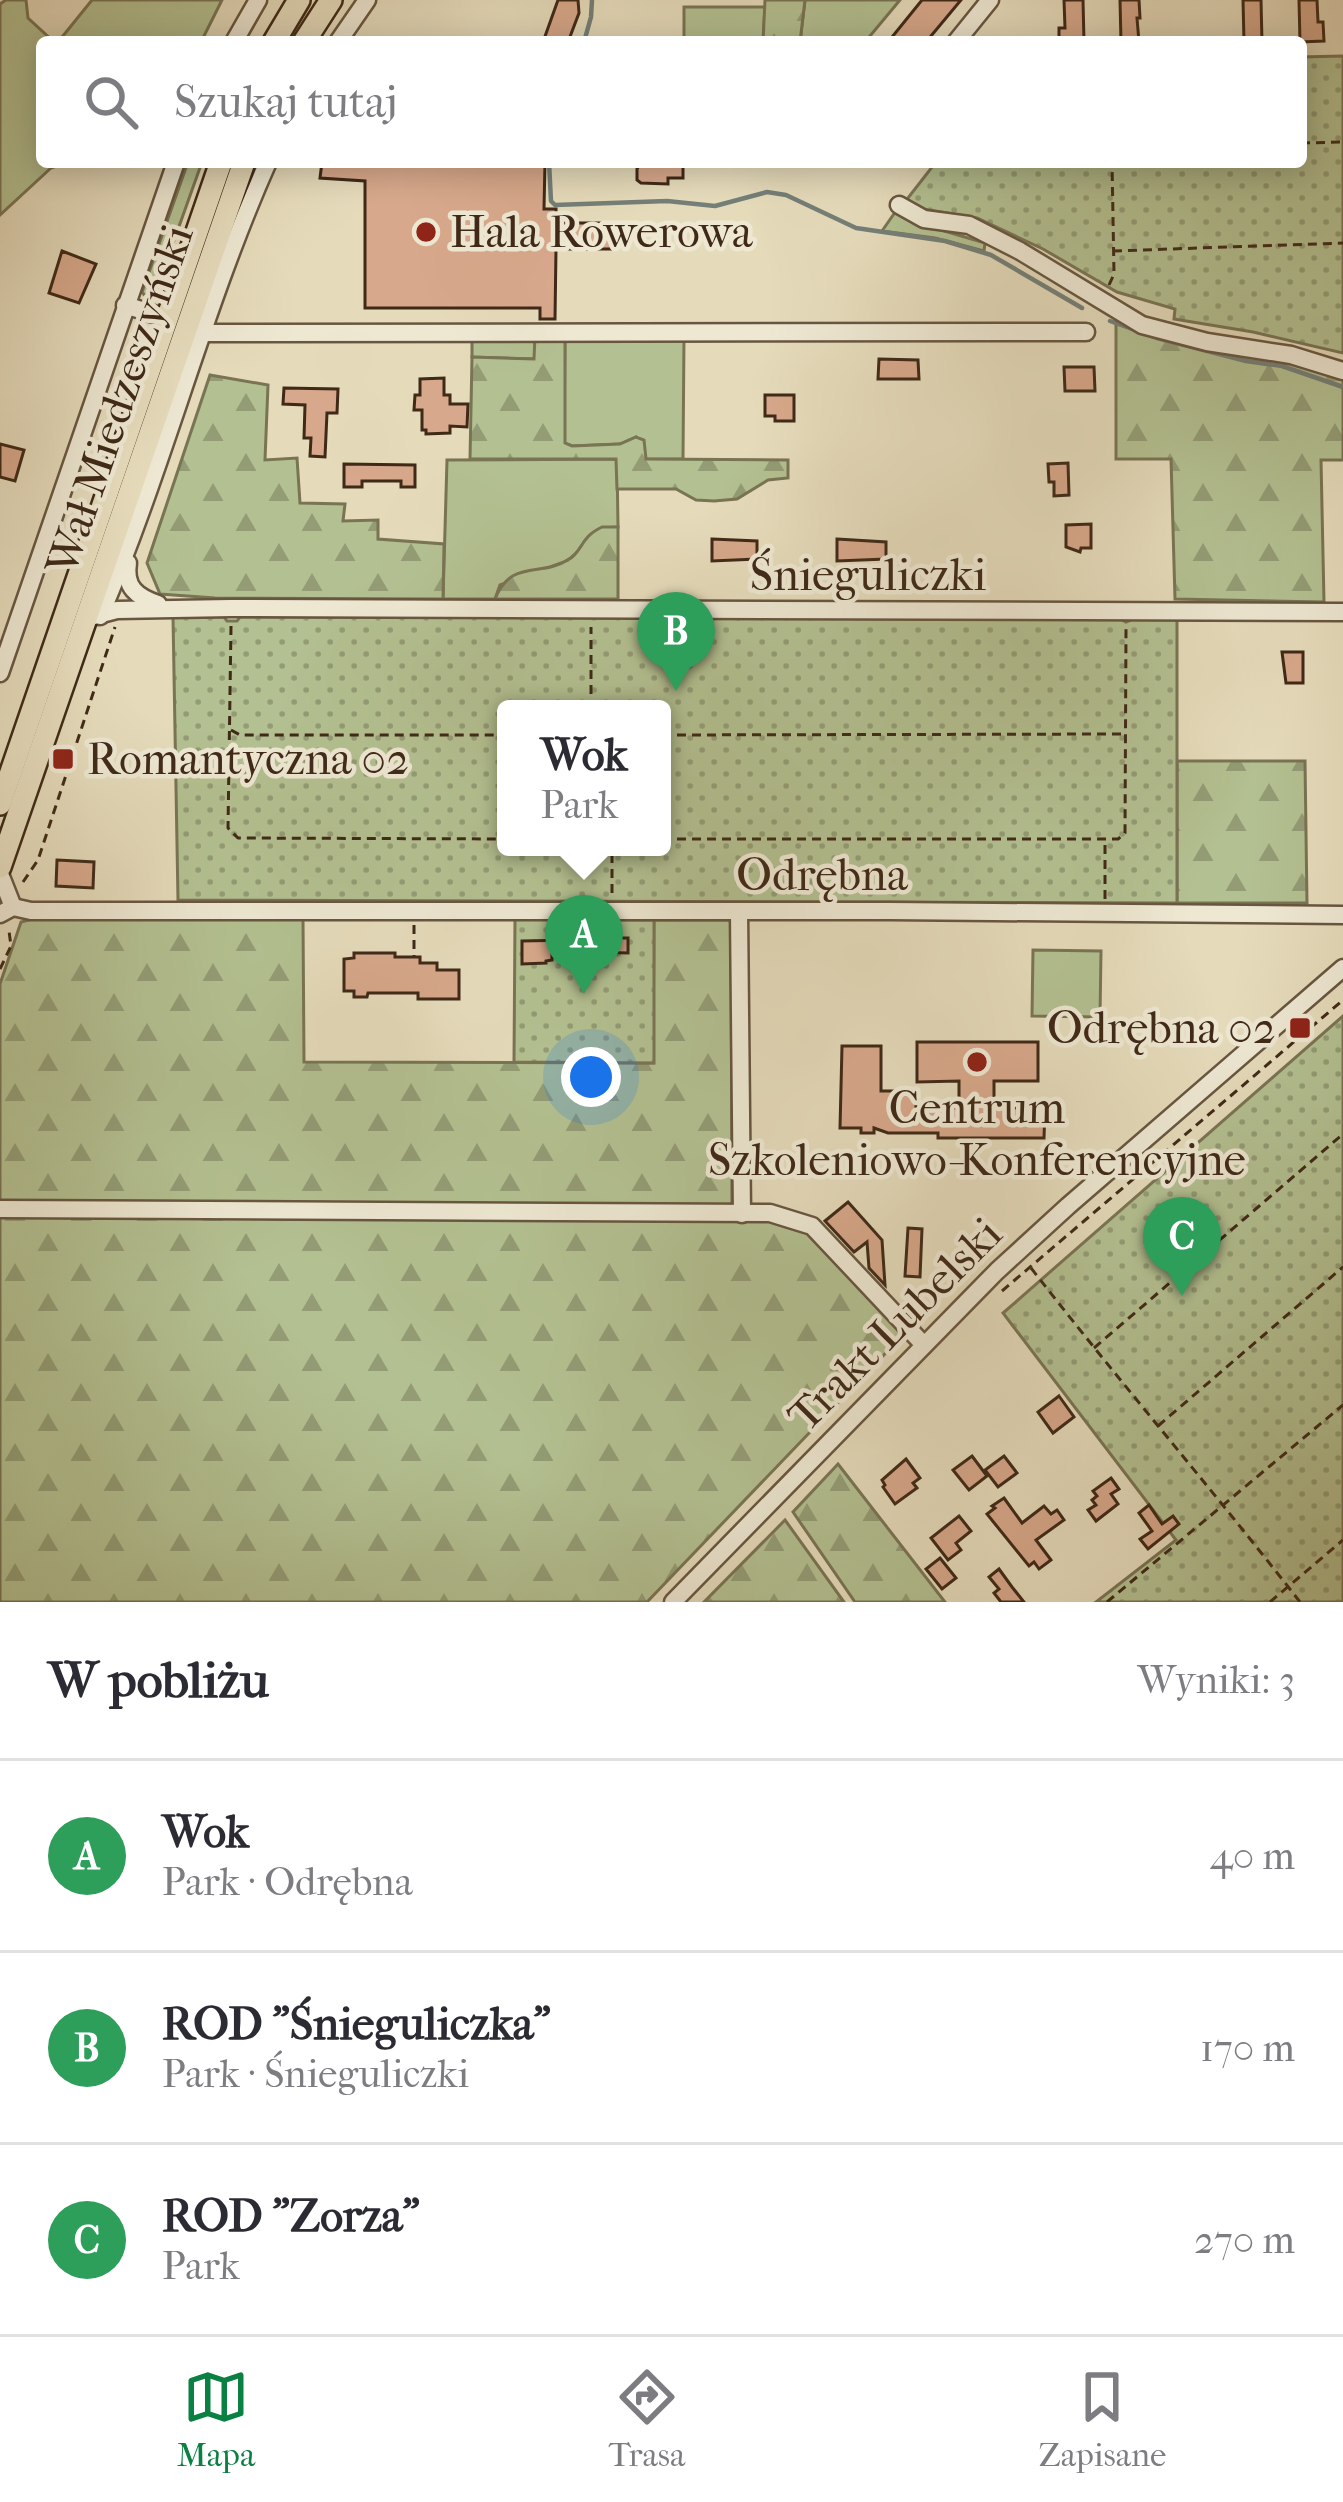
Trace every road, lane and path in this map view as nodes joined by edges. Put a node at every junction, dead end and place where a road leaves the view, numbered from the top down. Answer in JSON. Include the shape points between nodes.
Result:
{"nodes":[{"id":1,"x":258,"y":0,"type":"edge"},
{"id":2,"x":299,"y":0,"type":"edge"},
{"id":3,"x":331,"y":0,"type":"edge"},
{"id":4,"x":368,"y":0,"type":"edge"},
{"id":5,"x":990,"y":0,"type":"edge"},
{"id":6,"x":237,"y":36,"type":"edge"},
{"id":7,"x":278,"y":36,"type":"edge"},
{"id":8,"x":308,"y":36,"type":"edge"},
{"id":9,"x":342,"y":36,"type":"edge"},
{"id":10,"x":961,"y":36,"type":"edge"},
{"id":11,"x":1343,"y":142,"type":"edge"},
{"id":12,"x":1307,"y":143,"type":"edge"},
{"id":13,"x":174,"y":168,"type":"edge"},
{"id":14,"x":219,"y":168,"type":"edge"},
{"id":15,"x":242,"y":168,"type":"edge"},
{"id":16,"x":266,"y":168,"type":"edge"},
{"id":17,"x":1112,"y":168,"type":"edge"},
{"id":18,"x":899,"y":206,"type":"dead end"},
{"id":19,"x":1343,"y":243,"type":"edge"},
{"id":20,"x":1114,"y":251,"type":"junction"},
{"id":21,"x":1108,"y":287,"type":"dead end"},
{"id":22,"x":124,"y":305,"type":"junction"},
{"id":23,"x":166,"y":318,"type":"junction"},
{"id":24,"x":208,"y":332,"type":"junction"},
{"id":25,"x":1086,"y":332,"type":"dead end"},
{"id":26,"x":1343,"y":371,"type":"edge"},
{"id":27,"x":130,"y":545,"type":"junction"},
{"id":28,"x":176,"y":609,"type":"junction"},
{"id":29,"x":1343,"y":612,"type":"edge"},
{"id":30,"x":93,"y":617,"type":"junction"},
{"id":31,"x":592,"y":618,"type":"dead end"},
{"id":32,"x":231,"y":621,"type":"dead end"},
{"id":33,"x":1126,"y":622,"type":"dead end"},
{"id":34,"x":0,"y":673,"type":"edge"},
{"id":35,"x":591,"y":700,"type":"edge"},
{"id":36,"x":230,"y":729,"type":"junction"},
{"id":37,"x":1126,"y":734,"type":"junction"},
{"id":38,"x":497,"y":735,"type":"edge"},
{"id":39,"x":671,"y":735,"type":"edge"},
{"id":40,"x":0,"y":804,"type":"edge"},
{"id":41,"x":497,"y":839,"type":"edge"},
{"id":42,"x":671,"y":839,"type":"edge"},
{"id":43,"x":1105,"y":839,"type":"junction"},
{"id":44,"x":612,"y":856,"type":"edge"},
{"id":45,"x":0,"y":871,"type":"edge"},
{"id":46,"x":612,"y":901,"type":"dead end"},
{"id":47,"x":1106,"y":902,"type":"dead end"},
{"id":48,"x":6,"y":910,"type":"edge"},
{"id":49,"x":739,"y":912,"type":"junction"},
{"id":50,"x":1343,"y":915,"type":"edge"},
{"id":51,"x":413,"y":917,"type":"dead end"},
{"id":52,"x":414,"y":957,"type":"dead end"},
{"id":53,"x":1343,"y":968,"type":"edge"},
{"id":54,"x":1343,"y":1000,"type":"edge"},
{"id":55,"x":1287,"y":1033,"type":"dead end"},
{"id":56,"x":1281,"y":1055,"type":"junction"},
{"id":57,"x":1343,"y":1134,"type":"edge"},
{"id":58,"x":0,"y":1209,"type":"edge"},
{"id":59,"x":742,"y":1214,"type":"junction"},
{"id":60,"x":1343,"y":1267,"type":"edge"},
{"id":61,"x":1031,"y":1268,"type":"junction"},
{"id":62,"x":995,"y":1296,"type":"dead end"},
{"id":63,"x":924,"y":1345,"type":"junction"},
{"id":64,"x":1093,"y":1349,"type":"junction"},
{"id":65,"x":1343,"y":1405,"type":"edge"},
{"id":66,"x":1158,"y":1426,"type":"junction"},
{"id":67,"x":1224,"y":1507,"type":"junction"},
{"id":68,"x":1343,"y":1540,"type":"edge"},
{"id":69,"x":1288,"y":1587,"type":"junction"},
{"id":70,"x":673,"y":1602,"type":"edge"},
{"id":71,"x":1107,"y":1602,"type":"edge"},
{"id":72,"x":1270,"y":1602,"type":"edge"},
{"id":73,"x":1300,"y":1602,"type":"edge"}],
"edges":[{"from":1,"to":6,"type":"street"},
{"from":2,"to":7,"type":"main road"},
{"from":3,"to":8,"type":"main road"},
{"from":4,"to":9,"type":"street"},
{"from":5,"to":10,"type":"street"},
{"from":11,"to":12,"type":"path"},
{"from":13,"to":22,"type":"street"},
{"from":14,"to":23,"type":"main road","name":"Wał Miedzeszyński"},
{"from":15,"to":30,"type":"main road","name":"Wał Miedzeszyński"},
{"from":16,"to":24,"type":"street"},
{"from":17,"to":20,"type":"path"},
{"from":18,"to":26,"type":"street","via":[[969,225],[1142,325]]},
{"from":19,"to":20,"type":"path"},
{"from":20,"to":21,"type":"path"},
{"from":22,"to":23,"type":"street"},
{"from":22,"to":34,"type":"street"},
{"from":23,"to":40,"type":"main road","name":"Wał Miedzeszyński"},
{"from":24,"to":25,"type":"street"},
{"from":24,"to":27,"type":"street"},
{"from":27,"to":28,"type":"street","via":[[129,586]]},
{"from":27,"to":30,"type":"street"},
{"from":28,"to":29,"type":"street","name":"Śnieguliczki"},
{"from":28,"to":30,"type":"street","name":"Śnieguliczki"},
{"from":30,"to":45,"type":"main road","name":"Wał Miedzeszyński"},
{"from":31,"to":35,"type":"path"},
{"from":32,"to":36,"type":"path"},
{"from":33,"to":37,"type":"path"},
{"from":36,"to":38,"type":"path"},
{"from":36,"to":41,"type":"path","via":[[228,828],[238,838]]},
{"from":37,"to":39,"type":"path"},
{"from":37,"to":43,"type":"path","via":[[1124,833]]},
{"from":42,"to":43,"type":"path"},
{"from":43,"to":47,"type":"path"},
{"from":44,"to":46,"type":"path"},
{"from":45,"to":48,"type":"street","name":"Odrębna"},
{"from":48,"to":49,"type":"street","name":"Odrębna"},
{"from":49,"to":50,"type":"street","name":"Odrębna"},
{"from":49,"to":59,"type":"street"},
{"from":51,"to":52,"type":"path"},
{"from":53,"to":63,"type":"street","name":"Trakt Lubelski","via":[[1051,1221]]},
{"from":54,"to":56,"type":"path"},
{"from":55,"to":56,"type":"path"},
{"from":56,"to":61,"type":"path"},
{"from":57,"to":64,"type":"path"},
{"from":58,"to":59,"type":"street"},
{"from":59,"to":63,"type":"street","via":[[812,1226]]},
{"from":60,"to":66,"type":"path"},
{"from":61,"to":62,"type":"path"},
{"from":61,"to":64,"type":"path"},
{"from":63,"to":70,"type":"street","name":"Trakt Lubelski"},
{"from":64,"to":66,"type":"path"},
{"from":65,"to":67,"type":"path"},
{"from":66,"to":67,"type":"path"},
{"from":67,"to":69,"type":"path"},
{"from":67,"to":71,"type":"path"},
{"from":68,"to":69,"type":"path"},
{"from":69,"to":72,"type":"path"},
{"from":69,"to":73,"type":"path"}]}
